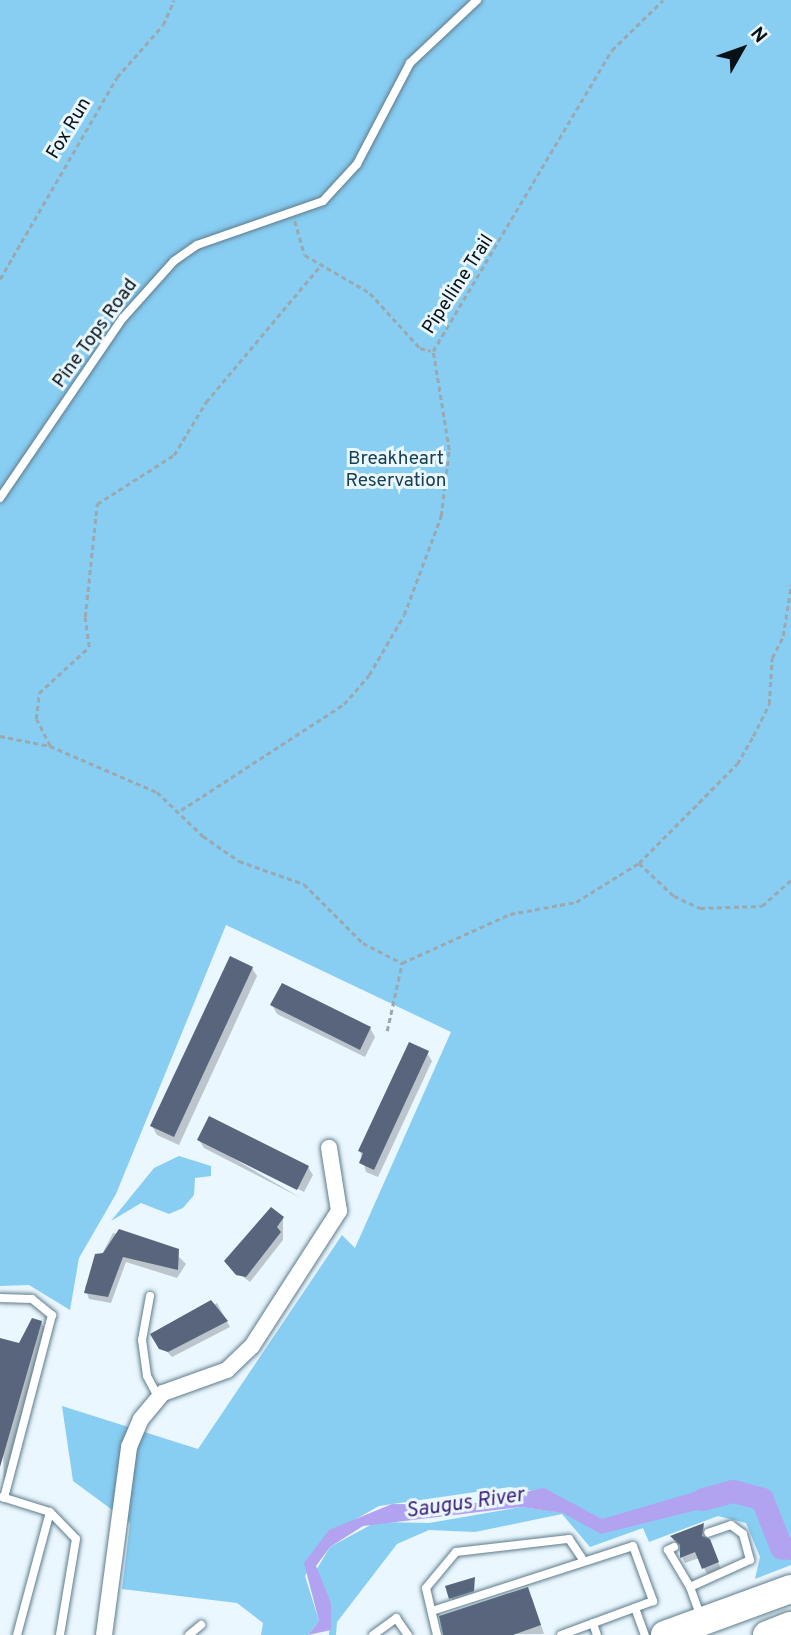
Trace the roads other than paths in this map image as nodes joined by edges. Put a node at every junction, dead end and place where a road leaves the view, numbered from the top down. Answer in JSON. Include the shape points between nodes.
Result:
{"nodes":[{"id":1,"x":477,"y":0,"type":"edge"},
{"id":2,"x":0,"y":498,"type":"edge"},
{"id":3,"x":329,"y":1148,"type":"dead end"},
{"id":4,"x":150,"y":1296,"type":"dead end"},
{"id":5,"x":0,"y":1298,"type":"edge"},
{"id":6,"x":158,"y":1397,"type":"junction"},
{"id":7,"x":2,"y":1497,"type":"edge"},
{"id":8,"x":50,"y":1512,"type":"junction"},
{"id":9,"x":708,"y":1533,"type":"dead end"},
{"id":10,"x":674,"y":1547,"type":"dead end"},
{"id":11,"x":582,"y":1558,"type":"junction"},
{"id":12,"x":690,"y":1587,"type":"junction"},
{"id":13,"x":791,"y":1589,"type":"edge"},
{"id":14,"x":635,"y":1608,"type":"junction"},
{"id":15,"x":432,"y":1611,"type":"junction"},
{"id":16,"x":702,"y":1622,"type":"junction"},
{"id":17,"x":593,"y":1623,"type":"junction"},
{"id":18,"x":201,"y":1625,"type":"dead end"},
{"id":19,"x":791,"y":1626,"type":"edge"},
{"id":20,"x":18,"y":1635,"type":"edge"},
{"id":21,"x":60,"y":1635,"type":"edge"},
{"id":22,"x":104,"y":1635,"type":"edge"},
{"id":23,"x":189,"y":1635,"type":"edge"},
{"id":24,"x":373,"y":1635,"type":"edge"},
{"id":25,"x":408,"y":1635,"type":"edge"},
{"id":26,"x":437,"y":1635,"type":"edge"},
{"id":27,"x":561,"y":1635,"type":"edge"},
{"id":28,"x":597,"y":1635,"type":"edge"},
{"id":29,"x":645,"y":1635,"type":"edge"},
{"id":30,"x":666,"y":1635,"type":"edge"},
{"id":31,"x":767,"y":1635,"type":"edge"}],
"edges":[{"from":1,"to":2,"type":"lane","name":"Pine Tops Road","via":[[410,63],[376,134],[338,187],[293,215],[197,245],[174,261],[124,318]]},
{"from":3,"to":6,"type":"street","via":[[340,1203],[327,1237],[241,1359]]},
{"from":4,"to":6,"type":"lane","via":[[142,1340],[147,1376]]},
{"from":5,"to":7,"type":"lane","via":[[32,1299],[52,1315]]},
{"from":6,"to":22,"type":"street","via":[[129,1447]]},
{"from":7,"to":8,"type":"lane"},
{"from":8,"to":20,"type":"lane"},
{"from":8,"to":21,"type":"lane","via":[[77,1546]]},
{"from":9,"to":12,"type":"lane","via":[[731,1525],[743,1534],[750,1560]]},
{"from":10,"to":12,"type":"lane","via":[[668,1550]]},
{"from":11,"to":14,"type":"lane","via":[[633,1546],[653,1601]]},
{"from":11,"to":15,"type":"lane"},
{"from":11,"to":15,"type":"lane","via":[[569,1539],[456,1552],[426,1588]]},
{"from":12,"to":16,"type":"lane"},
{"from":13,"to":16,"type":"highway"},
{"from":14,"to":17,"type":"lane"},
{"from":14,"to":29,"type":"lane"},
{"from":15,"to":26,"type":"lane"},
{"from":16,"to":30,"type":"highway"},
{"from":17,"to":27,"type":"lane"},
{"from":17,"to":28,"type":"lane"},
{"from":18,"to":23,"type":"lane"},
{"from":19,"to":31,"type":"highway"},
{"from":24,"to":25,"type":"lane","via":[[396,1618]]}]}
